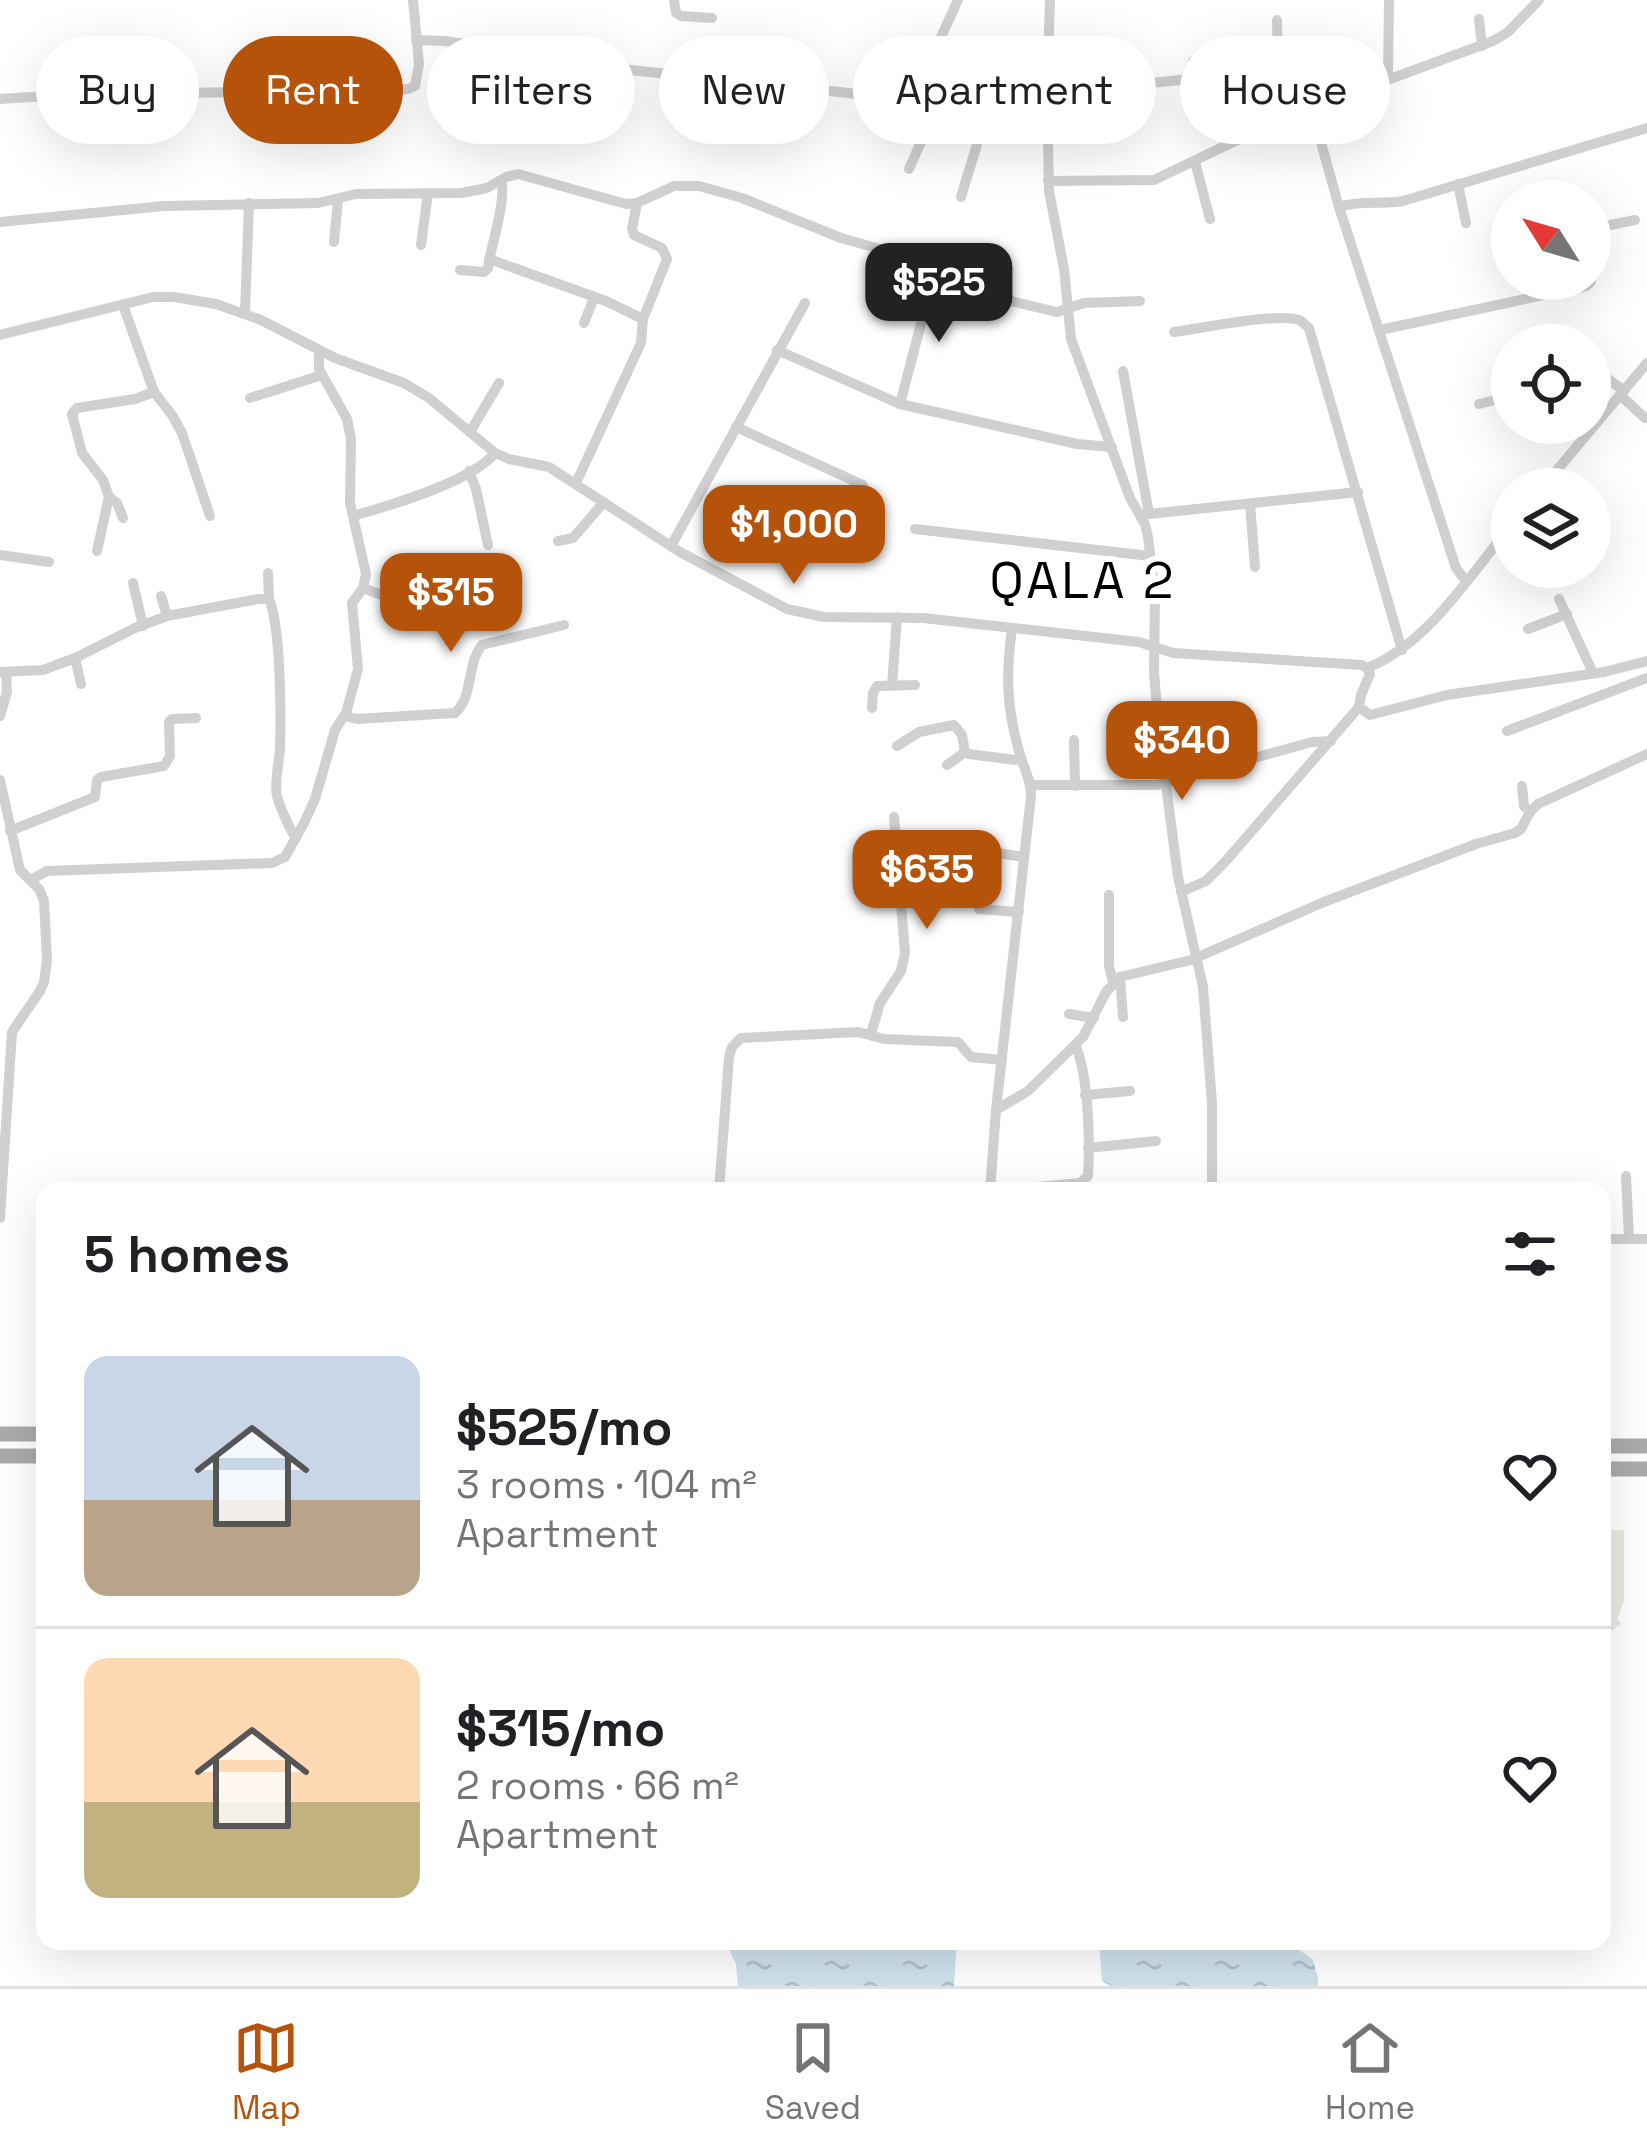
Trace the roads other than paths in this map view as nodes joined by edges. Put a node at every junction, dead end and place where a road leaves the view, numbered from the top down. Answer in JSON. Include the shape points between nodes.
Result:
{"nodes":[{"id":1,"x":413,"y":0,"type":"edge"},
{"id":2,"x":674,"y":0,"type":"edge"},
{"id":3,"x":958,"y":0,"type":"edge"},
{"id":4,"x":1050,"y":0,"type":"edge"},
{"id":5,"x":1389,"y":0,"type":"edge"},
{"id":6,"x":1539,"y":0,"type":"edge"},
{"id":7,"x":712,"y":19,"type":"dead end"},
{"id":8,"x":1277,"y":20,"type":"dead end"},
{"id":9,"x":1478,"y":20,"type":"dead end"},
{"id":10,"x":941,"y":36,"type":"edge"},
{"id":11,"x":1049,"y":36,"type":"edge"},
{"id":12,"x":1277,"y":36,"type":"edge"},
{"id":13,"x":1389,"y":36,"type":"edge"},
{"id":14,"x":416,"y":40,"type":"junction"},
{"id":15,"x":1482,"y":46,"type":"junction"},
{"id":16,"x":1390,"y":78,"type":"edge"},
{"id":17,"x":853,"y":94,"type":"edge"},
{"id":18,"x":0,"y":99,"type":"edge"},
{"id":19,"x":1647,"y":128,"type":"edge"},
{"id":20,"x":920,"y":144,"type":"edge"},
{"id":21,"x":977,"y":144,"type":"edge"},
{"id":22,"x":1047,"y":144,"type":"edge"},
{"id":23,"x":1226,"y":144,"type":"edge"},
{"id":24,"x":1321,"y":144,"type":"edge"},
{"id":25,"x":1195,"y":162,"type":"junction"},
{"id":26,"x":909,"y":169,"type":"dead end"},
{"id":27,"x":500,"y":181,"type":"junction"},
{"id":28,"x":1048,"y":181,"type":"junction"},
{"id":29,"x":1458,"y":184,"type":"junction"},
{"id":30,"x":428,"y":193,"type":"junction"},
{"id":31,"x":961,"y":197,"type":"dead end"},
{"id":32,"x":338,"y":200,"type":"junction"},
{"id":33,"x":249,"y":203,"type":"junction"},
{"id":34,"x":637,"y":203,"type":"junction"},
{"id":35,"x":1339,"y":207,"type":"junction"},
{"id":36,"x":1210,"y":219,"type":"dead end"},
{"id":37,"x":1635,"y":220,"type":"dead end"},
{"id":38,"x":0,"y":222,"type":"edge"},
{"id":39,"x":1466,"y":223,"type":"dead end"},
{"id":40,"x":1611,"y":225,"type":"edge"},
{"id":41,"x":334,"y":242,"type":"dead end"},
{"id":42,"x":421,"y":245,"type":"dead end"},
{"id":43,"x":489,"y":259,"type":"junction"},
{"id":44,"x":460,"y":270,"type":"dead end"},
{"id":45,"x":938,"y":271,"type":"junction"},
{"id":46,"x":594,"y":298,"type":"junction"},
{"id":47,"x":1520,"y":300,"type":"edge"},
{"id":48,"x":1140,"y":301,"type":"dead end"},
{"id":49,"x":805,"y":303,"type":"dead end"},
{"id":50,"x":123,"y":305,"type":"junction"},
{"id":51,"x":1068,"y":308,"type":"junction"},
{"id":52,"x":245,"y":313,"type":"junction"},
{"id":53,"x":643,"y":319,"type":"junction"},
{"id":54,"x":584,"y":323,"type":"dead end"},
{"id":55,"x":1380,"y":330,"type":"junction"},
{"id":56,"x":1174,"y":332,"type":"dead end"},
{"id":57,"x":0,"y":335,"type":"edge"},
{"id":58,"x":319,"y":350,"type":"junction"},
{"id":59,"x":777,"y":350,"type":"junction"},
{"id":60,"x":1647,"y":363,"type":"edge"},
{"id":61,"x":1123,"y":371,"type":"dead end"},
{"id":62,"x":322,"y":375,"type":"junction"},
{"id":63,"x":500,"y":383,"type":"dead end"},
{"id":64,"x":1611,"y":383,"type":"edge"},
{"id":65,"x":154,"y":392,"type":"junction"},
{"id":66,"x":1622,"y":393,"type":"junction"},
{"id":67,"x":250,"y":398,"type":"dead end"},
{"id":68,"x":1491,"y":401,"type":"edge"},
{"id":69,"x":900,"y":404,"type":"junction"},
{"id":70,"x":1479,"y":404,"type":"dead end"},
{"id":71,"x":1645,"y":418,"type":"edge"},
{"id":72,"x":736,"y":427,"type":"junction"},
{"id":73,"x":470,"y":432,"type":"junction"},
{"id":74,"x":1112,"y":447,"type":"junction"},
{"id":75,"x":495,"y":453,"type":"junction"},
{"id":76,"x":1559,"y":468,"type":"edge"},
{"id":77,"x":469,"y":471,"type":"junction"},
{"id":78,"x":576,"y":483,"type":"junction"},
{"id":79,"x":863,"y":485,"type":"dead end"},
{"id":80,"x":1358,"y":492,"type":"junction"},
{"id":81,"x":109,"y":497,"type":"junction"},
{"id":82,"x":604,"y":502,"type":"junction"},
{"id":83,"x":1250,"y":504,"type":"junction"},
{"id":84,"x":1145,"y":515,"type":"junction"},
{"id":85,"x":210,"y":516,"type":"dead end"},
{"id":86,"x":353,"y":516,"type":"junction"},
{"id":87,"x":123,"y":518,"type":"dead end"},
{"id":88,"x":915,"y":529,"type":"dead end"},
{"id":89,"x":558,"y":542,"type":"dead end"},
{"id":90,"x":488,"y":545,"type":"dead end"},
{"id":91,"x":671,"y":546,"type":"junction"},
{"id":92,"x":1491,"y":550,"type":"edge"},
{"id":93,"x":97,"y":551,"type":"dead end"},
{"id":94,"x":0,"y":555,"type":"edge"},
{"id":95,"x":1150,"y":556,"type":"junction"},
{"id":96,"x":49,"y":562,"type":"dead end"},
{"id":97,"x":1255,"y":567,"type":"dead end"},
{"id":98,"x":268,"y":573,"type":"dead end"},
{"id":99,"x":1466,"y":581,"type":"junction"},
{"id":100,"x":133,"y":583,"type":"dead end"},
{"id":101,"x":363,"y":588,"type":"junction"},
{"id":102,"x":161,"y":596,"type":"dead end"},
{"id":103,"x":269,"y":599,"type":"junction"},
{"id":104,"x":1559,"y":599,"type":"dead end"},
{"id":105,"x":430,"y":604,"type":"dead end"},
{"id":106,"x":1567,"y":614,"type":"junction"},
{"id":107,"x":167,"y":616,"type":"junction"},
{"id":108,"x":898,"y":617,"type":"junction"},
{"id":109,"x":565,"y":625,"type":"dead end"},
{"id":110,"x":143,"y":626,"type":"junction"},
{"id":111,"x":1012,"y":628,"type":"junction"},
{"id":112,"x":1528,"y":629,"type":"dead end"},
{"id":113,"x":1155,"y":647,"type":"junction"},
{"id":114,"x":1402,"y":650,"type":"junction"},
{"id":115,"x":75,"y":658,"type":"junction"},
{"id":116,"x":1647,"y":661,"type":"edge"},
{"id":117,"x":1367,"y":668,"type":"junction"},
{"id":118,"x":3,"y":672,"type":"edge"},
{"id":119,"x":1593,"y":673,"type":"junction"},
{"id":120,"x":1647,"y":678,"type":"edge"},
{"id":121,"x":81,"y":684,"type":"dead end"},
{"id":122,"x":892,"y":685,"type":"junction"},
{"id":123,"x":915,"y":685,"type":"dead end"},
{"id":124,"x":1359,"y":706,"type":"junction"},
{"id":125,"x":872,"y":708,"type":"dead end"},
{"id":126,"x":0,"y":716,"type":"edge"},
{"id":127,"x":345,"y":716,"type":"junction"},
{"id":128,"x":196,"y":718,"type":"dead end"},
{"id":129,"x":1507,"y":731,"type":"dead end"},
{"id":130,"x":1074,"y":740,"type":"dead end"},
{"id":131,"x":1331,"y":741,"type":"junction"},
{"id":132,"x":897,"y":746,"type":"dead end"},
{"id":133,"x":965,"y":752,"type":"junction"},
{"id":134,"x":1647,"y":754,"type":"edge"},
{"id":135,"x":1021,"y":758,"type":"junction"},
{"id":136,"x":947,"y":766,"type":"dead end"},
{"id":137,"x":0,"y":780,"type":"edge"},
{"id":138,"x":1166,"y":784,"type":"junction"},
{"id":139,"x":1031,"y":785,"type":"junction"},
{"id":140,"x":1075,"y":786,"type":"junction"},
{"id":141,"x":1522,"y":786,"type":"dead end"},
{"id":142,"x":1530,"y":812,"type":"junction"},
{"id":143,"x":894,"y":817,"type":"dead end"},
{"id":144,"x":10,"y":832,"type":"junction"},
{"id":145,"x":296,"y":838,"type":"junction"},
{"id":146,"x":958,"y":847,"type":"dead end"},
{"id":147,"x":1024,"y":857,"type":"junction"},
{"id":148,"x":30,"y":880,"type":"junction"},
{"id":149,"x":1181,"y":892,"type":"junction"},
{"id":150,"x":1108,"y":895,"type":"dead end"},
{"id":151,"x":980,"y":909,"type":"dead end"},
{"id":152,"x":1018,"y":912,"type":"junction"},
{"id":153,"x":1198,"y":957,"type":"junction"},
{"id":154,"x":1116,"y":979,"type":"junction"},
{"id":155,"x":1069,"y":1014,"type":"dead end"},
{"id":156,"x":1124,"y":1017,"type":"dead end"},
{"id":157,"x":1094,"y":1018,"type":"junction"},
{"id":158,"x":871,"y":1034,"type":"junction"},
{"id":159,"x":1075,"y":1045,"type":"junction"},
{"id":160,"x":1002,"y":1060,"type":"junction"},
{"id":161,"x":1130,"y":1091,"type":"dead end"},
{"id":162,"x":1084,"y":1095,"type":"junction"},
{"id":163,"x":996,"y":1110,"type":"junction"},
{"id":164,"x":1156,"y":1141,"type":"dead end"},
{"id":165,"x":1088,"y":1148,"type":"junction"},
{"id":166,"x":1626,"y":1176,"type":"dead end"},
{"id":167,"x":720,"y":1182,"type":"edge"},
{"id":168,"x":991,"y":1182,"type":"edge"},
{"id":169,"x":1076,"y":1182,"type":"edge"},
{"id":170,"x":1212,"y":1182,"type":"edge"},
{"id":171,"x":0,"y":1218,"type":"edge"},
{"id":172,"x":1629,"y":1238,"type":"junction"},
{"id":173,"x":1611,"y":1239,"type":"edge"},
{"id":174,"x":1647,"y":1239,"type":"edge"},
{"id":175,"x":0,"y":1434,"type":"edge"},
{"id":176,"x":36,"y":1434,"type":"edge"},
{"id":177,"x":1611,"y":1446,"type":"edge"},
{"id":178,"x":1647,"y":1446,"type":"edge"},
{"id":179,"x":0,"y":1456,"type":"edge"},
{"id":180,"x":36,"y":1456,"type":"edge"},
{"id":181,"x":1611,"y":1469,"type":"edge"},
{"id":182,"x":1647,"y":1469,"type":"edge"}],
"edges":[{"from":1,"to":14,"type":"street"},
{"from":2,"to":7,"type":"street","via":[[680,16]]},
{"from":3,"to":10,"type":"street"},
{"from":4,"to":11,"type":"street"},
{"from":5,"to":13,"type":"street"},
{"from":6,"to":15,"type":"street"},
{"from":8,"to":12,"type":"street"},
{"from":9,"to":15,"type":"street"},
{"from":14,"to":17,"type":"street"},
{"from":14,"to":18,"type":"street","via":[[418,72],[408,89]]},
{"from":15,"to":16,"type":"street"},
{"from":19,"to":29,"type":"street"},
{"from":20,"to":26,"type":"street"},
{"from":21,"to":31,"type":"street"},
{"from":22,"to":28,"type":"street"},
{"from":23,"to":25,"type":"street"},
{"from":24,"to":35,"type":"street"},
{"from":25,"to":28,"type":"street","via":[[1143,182]]},
{"from":25,"to":36,"type":"street"},
{"from":27,"to":30,"type":"street","via":[[472,192]]},
{"from":27,"to":34,"type":"street","via":[[518,174]]},
{"from":27,"to":43,"type":"street"},
{"from":28,"to":51,"type":"street"},
{"from":29,"to":35,"type":"street","via":[[1392,203]]},
{"from":29,"to":39,"type":"street"},
{"from":30,"to":32,"type":"street"},
{"from":30,"to":42,"type":"street"},
{"from":32,"to":33,"type":"street"},
{"from":32,"to":41,"type":"street"},
{"from":33,"to":38,"type":"street"},
{"from":33,"to":52,"type":"street"},
{"from":34,"to":45,"type":"street","via":[[664,189],[699,186]]},
{"from":34,"to":53,"type":"street","via":[[634,235],[662,248],[668,260]]},
{"from":35,"to":55,"type":"street"},
{"from":37,"to":40,"type":"street"},
{"from":43,"to":44,"type":"street","via":[[484,272]]},
{"from":43,"to":46,"type":"street"},
{"from":45,"to":51,"type":"street","via":[[983,294]]},
{"from":45,"to":69,"type":"street"},
{"from":46,"to":53,"type":"street"},
{"from":46,"to":54,"type":"street"},
{"from":47,"to":55,"type":"street"},
{"from":48,"to":51,"type":"street"},
{"from":49,"to":59,"type":"street"},
{"from":50,"to":52,"type":"street","via":[[174,297]]},
{"from":50,"to":57,"type":"street"},
{"from":50,"to":65,"type":"street"},
{"from":51,"to":74,"type":"street","via":[[1073,348]]},
{"from":52,"to":58,"type":"street"},
{"from":53,"to":78,"type":"street","via":[[641,343]]},
{"from":55,"to":99,"type":"street"},
{"from":56,"to":80,"type":"street","via":[[1264,320],[1306,324]]},
{"from":58,"to":62,"type":"street"},
{"from":58,"to":73,"type":"street","via":[[404,382]]},
{"from":59,"to":69,"type":"street"},
{"from":59,"to":72,"type":"street"},
{"from":60,"to":66,"type":"street"},
{"from":61,"to":84,"type":"street"},
{"from":62,"to":67,"type":"street"},
{"from":62,"to":86,"type":"street","via":[[349,427]]},
{"from":63,"to":73,"type":"street"},
{"from":64,"to":66,"type":"street"},
{"from":65,"to":81,"type":"street","via":[[72,414],[82,453]]},
{"from":65,"to":85,"type":"street","via":[[177,423]]},
{"from":66,"to":71,"type":"street"},
{"from":66,"to":76,"type":"street"},
{"from":68,"to":70,"type":"street"},
{"from":69,"to":74,"type":"street"},
{"from":72,"to":79,"type":"street"},
{"from":72,"to":91,"type":"street"},
{"from":73,"to":75,"type":"street"},
{"from":74,"to":84,"type":"street","via":[[1130,498]]},
{"from":75,"to":77,"type":"street"},
{"from":75,"to":78,"type":"street","via":[[544,464]]},
{"from":77,"to":86,"type":"street"},
{"from":77,"to":90,"type":"street"},
{"from":78,"to":82,"type":"street"},
{"from":80,"to":83,"type":"street"},
{"from":80,"to":114,"type":"street"},
{"from":81,"to":87,"type":"street"},
{"from":81,"to":93,"type":"street"},
{"from":82,"to":89,"type":"street","via":[[573,538]]},
{"from":82,"to":91,"type":"street"},
{"from":83,"to":84,"type":"street"},
{"from":83,"to":97,"type":"street"},
{"from":84,"to":95,"type":"street"},
{"from":86,"to":101,"type":"street"},
{"from":88,"to":95,"type":"street"},
{"from":91,"to":108,"type":"street","via":[[802,613]]},
{"from":92,"to":99,"type":"street"},
{"from":94,"to":96,"type":"street"},
{"from":95,"to":113,"type":"street"},
{"from":98,"to":103,"type":"street"},
{"from":99,"to":114,"type":"street"},
{"from":100,"to":110,"type":"street"},
{"from":101,"to":105,"type":"street"},
{"from":101,"to":127,"type":"street","via":[[352,603],[358,669]]},
{"from":102,"to":107,"type":"street"},
{"from":103,"to":107,"type":"street"},
{"from":103,"to":145,"type":"street","via":[[279,697],[276,792]]},
{"from":104,"to":106,"type":"street"},
{"from":106,"to":112,"type":"street"},
{"from":106,"to":119,"type":"street"},
{"from":107,"to":110,"type":"street"},
{"from":108,"to":111,"type":"street"},
{"from":108,"to":122,"type":"street"},
{"from":109,"to":127,"type":"street","via":[[482,645],[455,713]]},
{"from":110,"to":115,"type":"street"},
{"from":111,"to":113,"type":"street"},
{"from":111,"to":135,"type":"street","via":[[1006,690]]},
{"from":113,"to":117,"type":"street"},
{"from":113,"to":138,"type":"street"},
{"from":114,"to":117,"type":"street"},
{"from":115,"to":118,"type":"street"},
{"from":115,"to":121,"type":"street"},
{"from":116,"to":119,"type":"street"},
{"from":117,"to":124,"type":"street"},
{"from":118,"to":126,"type":"street"},
{"from":119,"to":124,"type":"street","via":[[1447,695],[1375,715]]},
{"from":120,"to":129,"type":"street"},
{"from":122,"to":123,"type":"street"},
{"from":122,"to":125,"type":"street","via":[[874,689]]},
{"from":124,"to":131,"type":"street"},
{"from":127,"to":145,"type":"street"},
{"from":128,"to":144,"type":"street","via":[[169,722],[164,766],[101,777],[95,797]]},
{"from":130,"to":140,"type":"street"},
{"from":131,"to":138,"type":"street"},
{"from":131,"to":149,"type":"street","via":[[1215,872]]},
{"from":132,"to":133,"type":"street","via":[[954,725]]},
{"from":133,"to":135,"type":"street"},
{"from":133,"to":136,"type":"street"},
{"from":134,"to":142,"type":"street"},
{"from":135,"to":139,"type":"street"},
{"from":137,"to":144,"type":"street"},
{"from":138,"to":140,"type":"street"},
{"from":138,"to":149,"type":"street"},
{"from":139,"to":140,"type":"street"},
{"from":139,"to":147,"type":"street"},
{"from":141,"to":142,"type":"street"},
{"from":142,"to":153,"type":"street","via":[[1515,833]]},
{"from":143,"to":158,"type":"street","via":[[905,953]]},
{"from":144,"to":148,"type":"street"},
{"from":145,"to":148,"type":"street","via":[[276,862],[47,871]]},
{"from":146,"to":147,"type":"street"},
{"from":147,"to":152,"type":"street"},
{"from":148,"to":171,"type":"street","via":[[44,901],[46,972],[10,1041]]},
{"from":149,"to":153,"type":"street"},
{"from":150,"to":154,"type":"street"},
{"from":151,"to":152,"type":"street"},
{"from":152,"to":160,"type":"street"},
{"from":153,"to":154,"type":"street"},
{"from":153,"to":170,"type":"street"},
{"from":154,"to":156,"type":"street"},
{"from":154,"to":157,"type":"street"},
{"from":155,"to":157,"type":"street"},
{"from":157,"to":159,"type":"street"},
{"from":158,"to":160,"type":"street","via":[[958,1042],[971,1057]]},
{"from":158,"to":167,"type":"street","via":[[736,1041]]},
{"from":159,"to":162,"type":"street"},
{"from":159,"to":163,"type":"street"},
{"from":160,"to":163,"type":"street"},
{"from":161,"to":162,"type":"street"},
{"from":162,"to":165,"type":"street"},
{"from":163,"to":168,"type":"street"},
{"from":164,"to":165,"type":"street"},
{"from":165,"to":169,"type":"street","via":[[1085,1181]]},
{"from":166,"to":172,"type":"street"},
{"from":172,"to":173,"type":"street"},
{"from":172,"to":174,"type":"street"},
{"from":175,"to":176,"type":"main road"},
{"from":177,"to":178,"type":"main road"},
{"from":179,"to":180,"type":"main road"},
{"from":181,"to":182,"type":"main road"}]}
